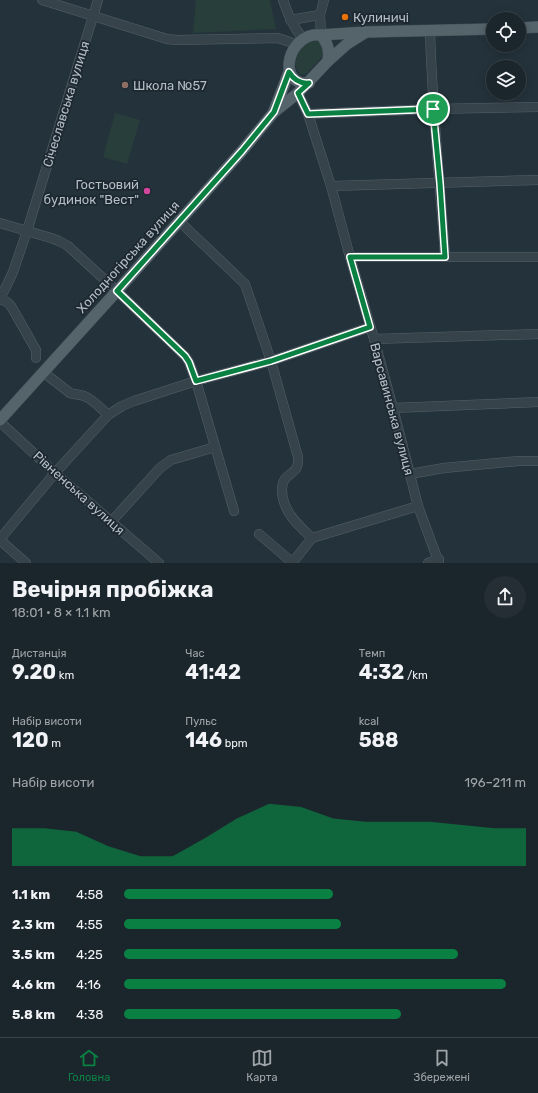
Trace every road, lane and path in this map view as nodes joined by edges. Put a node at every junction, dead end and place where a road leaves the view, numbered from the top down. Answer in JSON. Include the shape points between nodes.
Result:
{"nodes":[{"id":1,"x":42,"y":0,"type":"edge"},
{"id":2,"x":98,"y":0,"type":"edge"},
{"id":3,"x":282,"y":0,"type":"edge"},
{"id":4,"x":324,"y":0,"type":"edge"},
{"id":5,"x":320,"y":15,"type":"junction"},
{"id":6,"x":93,"y":16,"type":"junction"},
{"id":7,"x":290,"y":20,"type":"junction"},
{"id":8,"x":526,"y":28,"type":"edge"},
{"id":9,"x":538,"y":28,"type":"edge"},
{"id":10,"x":486,"y":29,"type":"edge"},
{"id":11,"x":430,"y":31,"type":"junction"},
{"id":12,"x":366,"y":32,"type":"junction"},
{"id":13,"x":321,"y":35,"type":"junction"},
{"id":14,"x":300,"y":42,"type":"junction"},
{"id":15,"x":328,"y":61,"type":"junction"},
{"id":16,"x":289,"y":72,"type":"junction"},
{"id":17,"x":309,"y":83,"type":"junction"},
{"id":18,"x":298,"y":93,"type":"junction"},
{"id":19,"x":538,"y":107,"type":"edge"},
{"id":20,"x":433,"y":109,"type":"junction"},
{"id":21,"x":274,"y":112,"type":"junction"},
{"id":22,"x":308,"y":114,"type":"junction"},
{"id":23,"x":538,"y":180,"type":"edge"},
{"id":24,"x":440,"y":183,"type":"junction"},
{"id":25,"x":332,"y":186,"type":"junction"},
{"id":26,"x":179,"y":221,"type":"junction"},
{"id":27,"x":0,"y":223,"type":"edge"},
{"id":28,"x":27,"y":231,"type":"junction"},
{"id":29,"x":350,"y":257,"type":"junction"},
{"id":30,"x":445,"y":257,"type":"junction"},
{"id":31,"x":538,"y":257,"type":"edge"},
{"id":32,"x":117,"y":291,"type":"junction"},
{"id":33,"x":0,"y":298,"type":"edge"},
{"id":34,"x":370,"y":327,"type":"junction"},
{"id":35,"x":538,"y":334,"type":"edge"},
{"id":36,"x":374,"y":339,"type":"junction"},
{"id":37,"x":36,"y":358,"type":"dead end"},
{"id":38,"x":271,"y":361,"type":"junction"},
{"id":39,"x":43,"y":372,"type":"junction"},
{"id":40,"x":196,"y":381,"type":"junction"},
{"id":41,"x":538,"y":402,"type":"edge"},
{"id":42,"x":393,"y":408,"type":"junction"},
{"id":43,"x":108,"y":415,"type":"junction"},
{"id":44,"x":0,"y":421,"type":"edge"},
{"id":45,"x":215,"y":447,"type":"junction"},
{"id":46,"x":538,"y":461,"type":"edge"},
{"id":47,"x":55,"y":474,"type":"junction"},
{"id":48,"x":410,"y":474,"type":"junction"},
{"id":49,"x":418,"y":506,"type":"junction"},
{"id":50,"x":234,"y":511,"type":"dead end"},
{"id":51,"x":111,"y":522,"type":"junction"},
{"id":52,"x":259,"y":534,"type":"dead end"},
{"id":53,"x":312,"y":538,"type":"junction"},
{"id":54,"x":0,"y":539,"type":"edge"},
{"id":55,"x":439,"y":561,"type":"edge"},
{"id":56,"x":26,"y":563,"type":"edge"},
{"id":57,"x":159,"y":563,"type":"edge"},
{"id":58,"x":292,"y":563,"type":"edge"},
{"id":59,"x":428,"y":563,"type":"edge"}],
"edges":[{"from":1,"to":6,"type":"street"},
{"from":2,"to":6,"type":"street","name":"Січеславська вулиця"},
{"from":3,"to":7,"type":"street"},
{"from":4,"to":5,"type":"street"},
{"from":5,"to":7,"type":"street"},
{"from":5,"to":13,"type":"street"},
{"from":6,"to":14,"type":"street","via":[[172,40],[278,38]]},
{"from":6,"to":28,"type":"street","name":"Січеславська вулиця"},
{"from":7,"to":14,"type":"street"},
{"from":8,"to":9,"type":"main road"},
{"from":10,"to":11,"type":"main road"},
{"from":11,"to":12,"type":"main road"},
{"from":11,"to":20,"type":"street"},
{"from":12,"to":13,"type":"main road"},
{"from":12,"to":15,"type":"main road"},
{"from":13,"to":14,"type":"main road","via":[[308,36]]},
{"from":13,"to":15,"type":"main road","via":[[327,42]]},
{"from":14,"to":16,"type":"main road","via":[[290,57]]},
{"from":15,"to":17,"type":"main road"},
{"from":16,"to":17,"type":"main road","via":[[299,82]]},
{"from":16,"to":21,"type":"main road","name":"Холодногірська вулиця"},
{"from":17,"to":18,"type":"main road","name":"Холодногірська вулиця"},
{"from":18,"to":21,"type":"main road","name":"Холодногірська вулиця"},
{"from":18,"to":22,"type":"street","name":"Варсавинська вулиця"},
{"from":19,"to":20,"type":"street"},
{"from":20,"to":22,"type":"street"},
{"from":20,"to":24,"type":"street"},
{"from":21,"to":26,"type":"main road","name":"Холодногірська вулиця"},
{"from":22,"to":25,"type":"street","name":"Варсавинська вулиця"},
{"from":23,"to":24,"type":"street"},
{"from":24,"to":25,"type":"street"},
{"from":24,"to":30,"type":"street"},
{"from":25,"to":29,"type":"street","name":"Варсавинська вулиця"},
{"from":26,"to":32,"type":"main road","name":"Холодногірська вулиця"},
{"from":26,"to":38,"type":"street","via":[[243,280]]},
{"from":27,"to":28,"type":"street"},
{"from":28,"to":32,"type":"street","via":[[68,246]]},
{"from":28,"to":33,"type":"street","name":"Січеславська вулиця","via":[[13,272]]},
{"from":29,"to":30,"type":"street"},
{"from":29,"to":34,"type":"street","name":"Варсавинська вулиця"},
{"from":30,"to":31,"type":"street"},
{"from":32,"to":39,"type":"main road","name":"Холодногірська вулиця"},
{"from":32,"to":40,"type":"street","via":[[185,356]]},
{"from":33,"to":37,"type":"street","via":[[11,306],[36,350]]},
{"from":34,"to":36,"type":"street","name":"Варсавинська вулиця"},
{"from":34,"to":38,"type":"street"},
{"from":35,"to":36,"type":"street"},
{"from":36,"to":42,"type":"street","name":"Варсавинська вулиця"},
{"from":38,"to":40,"type":"street"},
{"from":38,"to":53,"type":"street","via":[[299,463],[283,482],[283,500],[290,516]]},
{"from":39,"to":43,"type":"street","via":[[70,393],[86,397]]},
{"from":39,"to":44,"type":"main road","name":"Холодногірська вулиця"},
{"from":40,"to":43,"type":"street","via":[[134,401]]},
{"from":40,"to":45,"type":"street"},
{"from":41,"to":42,"type":"street"},
{"from":42,"to":48,"type":"street","name":"Варсавинська вулиця"},
{"from":43,"to":47,"type":"street"},
{"from":44,"to":47,"type":"street","name":"Рівненська вулиця"},
{"from":45,"to":50,"type":"street"},
{"from":45,"to":51,"type":"street","via":[[171,460],[160,468]]},
{"from":46,"to":48,"type":"street","via":[[444,468]]},
{"from":47,"to":51,"type":"street","name":"Рівненська вулиця"},
{"from":47,"to":54,"type":"street"},
{"from":48,"to":49,"type":"street","name":"Варсавинська вулиця"},
{"from":49,"to":53,"type":"street"},
{"from":49,"to":55,"type":"street","name":"Варсавинська вулиця"},
{"from":51,"to":57,"type":"street","name":"Рівненська вулиця"},
{"from":52,"to":58,"type":"street"},
{"from":53,"to":58,"type":"street"},
{"from":54,"to":56,"type":"street"},
{"from":55,"to":59,"type":"street"}]}
